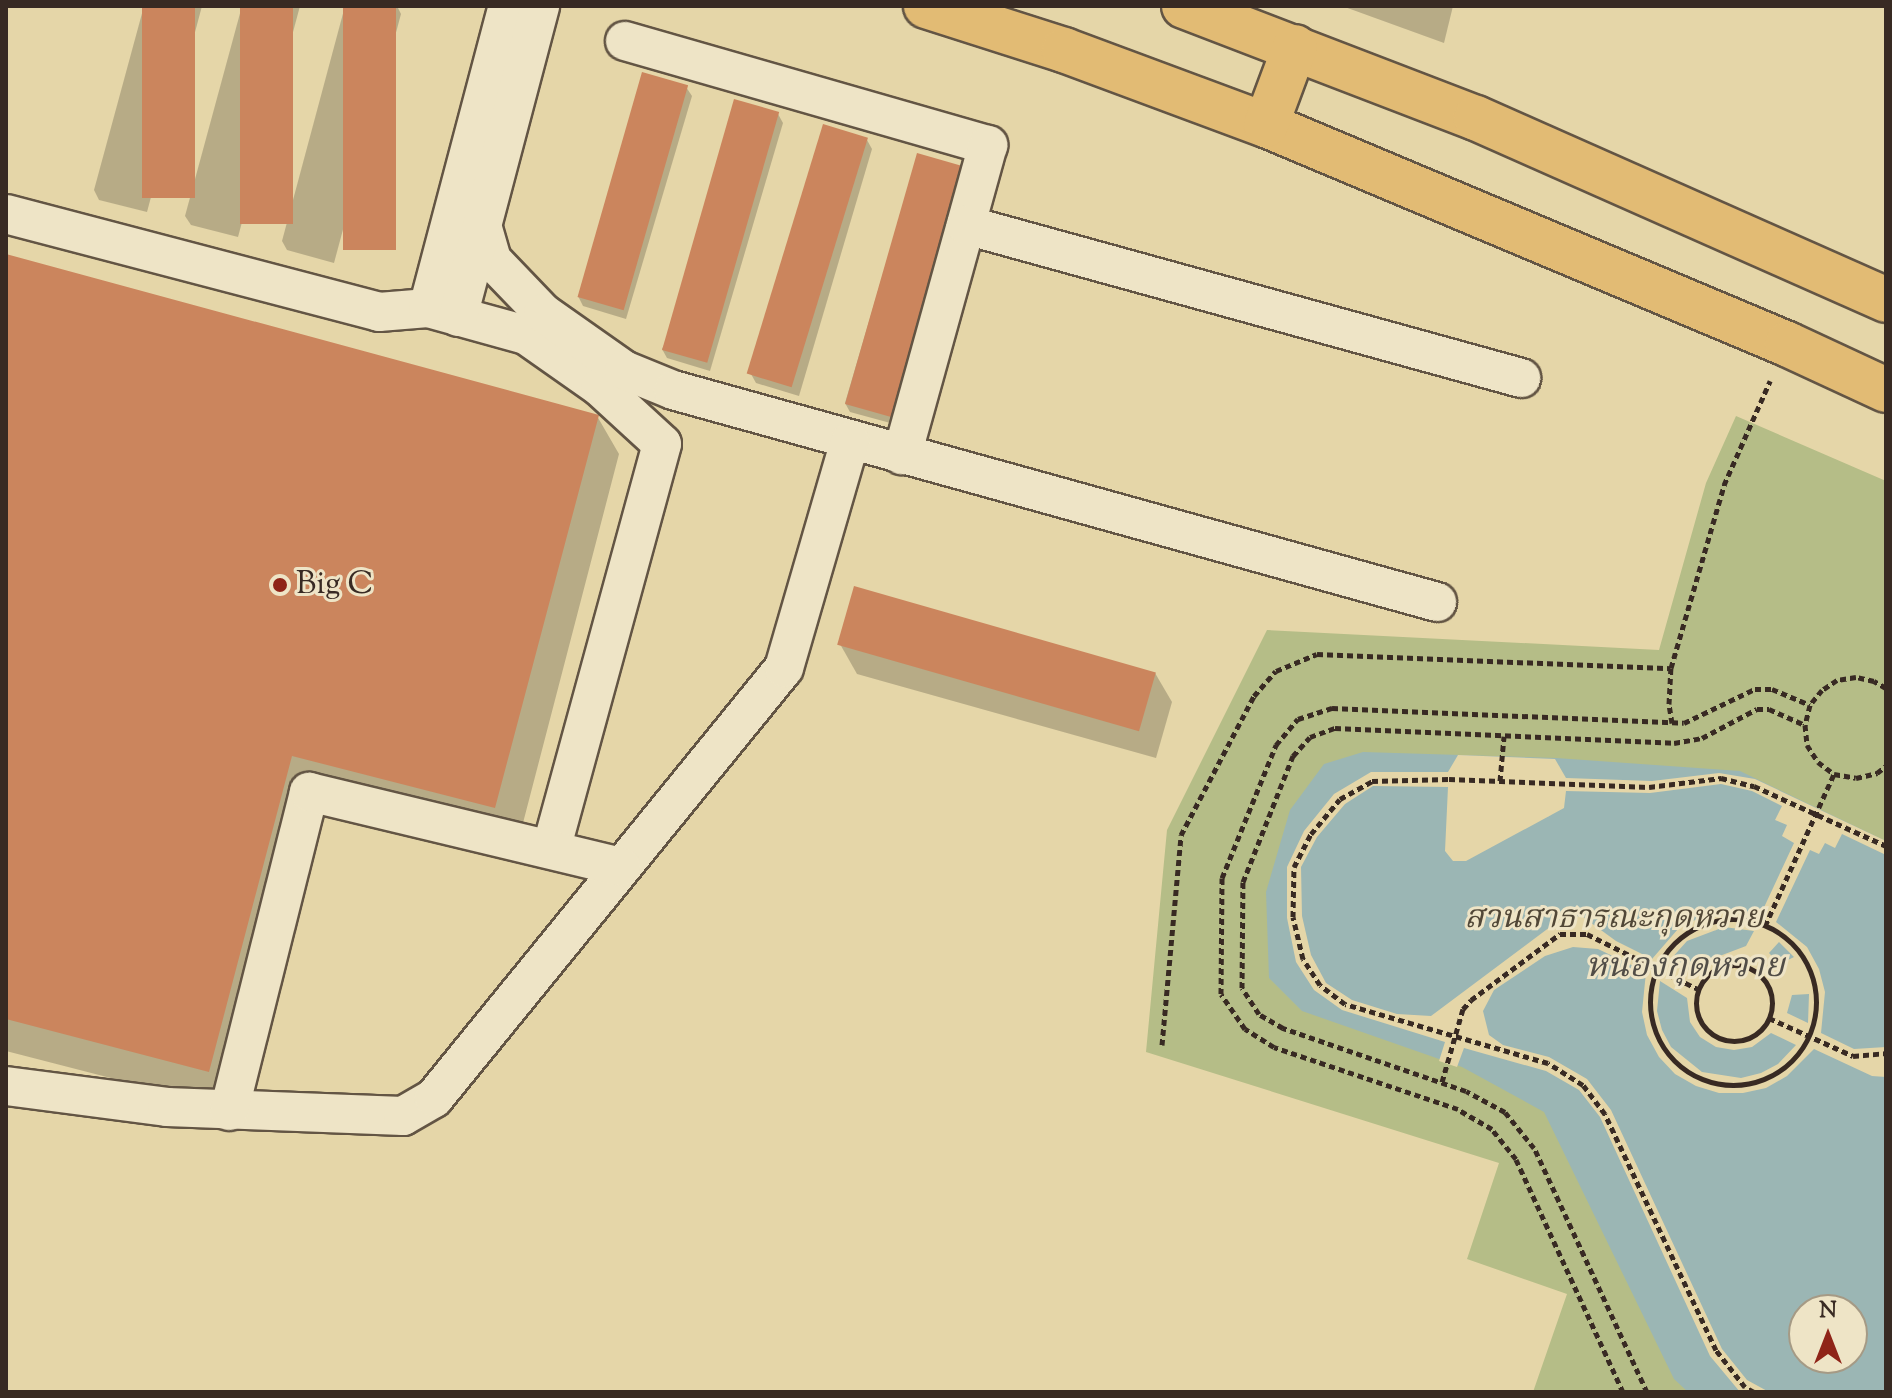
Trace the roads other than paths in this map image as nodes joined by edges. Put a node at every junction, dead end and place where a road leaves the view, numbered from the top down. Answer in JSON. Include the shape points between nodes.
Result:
{"nodes":[{"id":1,"x":508,"y":6,"type":"edge"},
{"id":2,"x":540,"y":6,"type":"edge"},
{"id":3,"x":926,"y":6,"type":"edge"},
{"id":4,"x":1184,"y":6,"type":"edge"},
{"id":5,"x":625,"y":41,"type":"dead end"},
{"id":6,"x":1295,"y":47,"type":"junction"},
{"id":7,"x":1266,"y":125,"type":"junction"},
{"id":8,"x":6,"y":214,"type":"edge"},
{"id":9,"x":482,"y":225,"type":"junction"},
{"id":10,"x":966,"y":225,"type":"junction"},
{"id":11,"x":1886,"y":300,"type":"edge"},
{"id":12,"x":443,"y":312,"type":"junction"},
{"id":13,"x":534,"y":324,"type":"junction"},
{"id":14,"x":1521,"y":378,"type":"dead end"},
{"id":15,"x":1886,"y":390,"type":"edge"},
{"id":16,"x":850,"y":441,"type":"junction"},
{"id":17,"x":902,"y":455,"type":"junction"},
{"id":18,"x":1437,"y":602,"type":"dead end"},
{"id":19,"x":551,"y":849,"type":"junction"},
{"id":20,"x":621,"y":867,"type":"junction"},
{"id":21,"x":6,"y":1086,"type":"edge"},
{"id":22,"x":229,"y":1111,"type":"junction"}],
"edges":[{"from":1,"to":12,"type":"lane"},
{"from":2,"to":9,"type":"lane"},
{"from":3,"to":7,"type":"main road","via":[[1064,50]]},
{"from":4,"to":6,"type":"main road"},
{"from":5,"to":10,"type":"lane","via":[[988,145]]},
{"from":6,"to":7,"type":"main road"},
{"from":6,"to":11,"type":"main road","via":[[1476,118]]},
{"from":7,"to":15,"type":"main road"},
{"from":8,"to":12,"type":"lane","via":[[379,312]]},
{"from":9,"to":12,"type":"lane"},
{"from":9,"to":13,"type":"lane","via":[[492,260]]},
{"from":10,"to":14,"type":"lane"},
{"from":10,"to":17,"type":"lane"},
{"from":12,"to":13,"type":"lane"},
{"from":13,"to":16,"type":"lane","via":[[673,390]]},
{"from":13,"to":19,"type":"lane","via":[[662,444]]},
{"from":16,"to":17,"type":"lane"},
{"from":16,"to":20,"type":"lane","via":[[784,668]]},
{"from":17,"to":18,"type":"lane"},
{"from":19,"to":20,"type":"lane"},
{"from":19,"to":22,"type":"lane","via":[[309,792]]},
{"from":20,"to":22,"type":"lane","via":[[434,1098],[403,1116]]},
{"from":21,"to":22,"type":"lane"}]}
